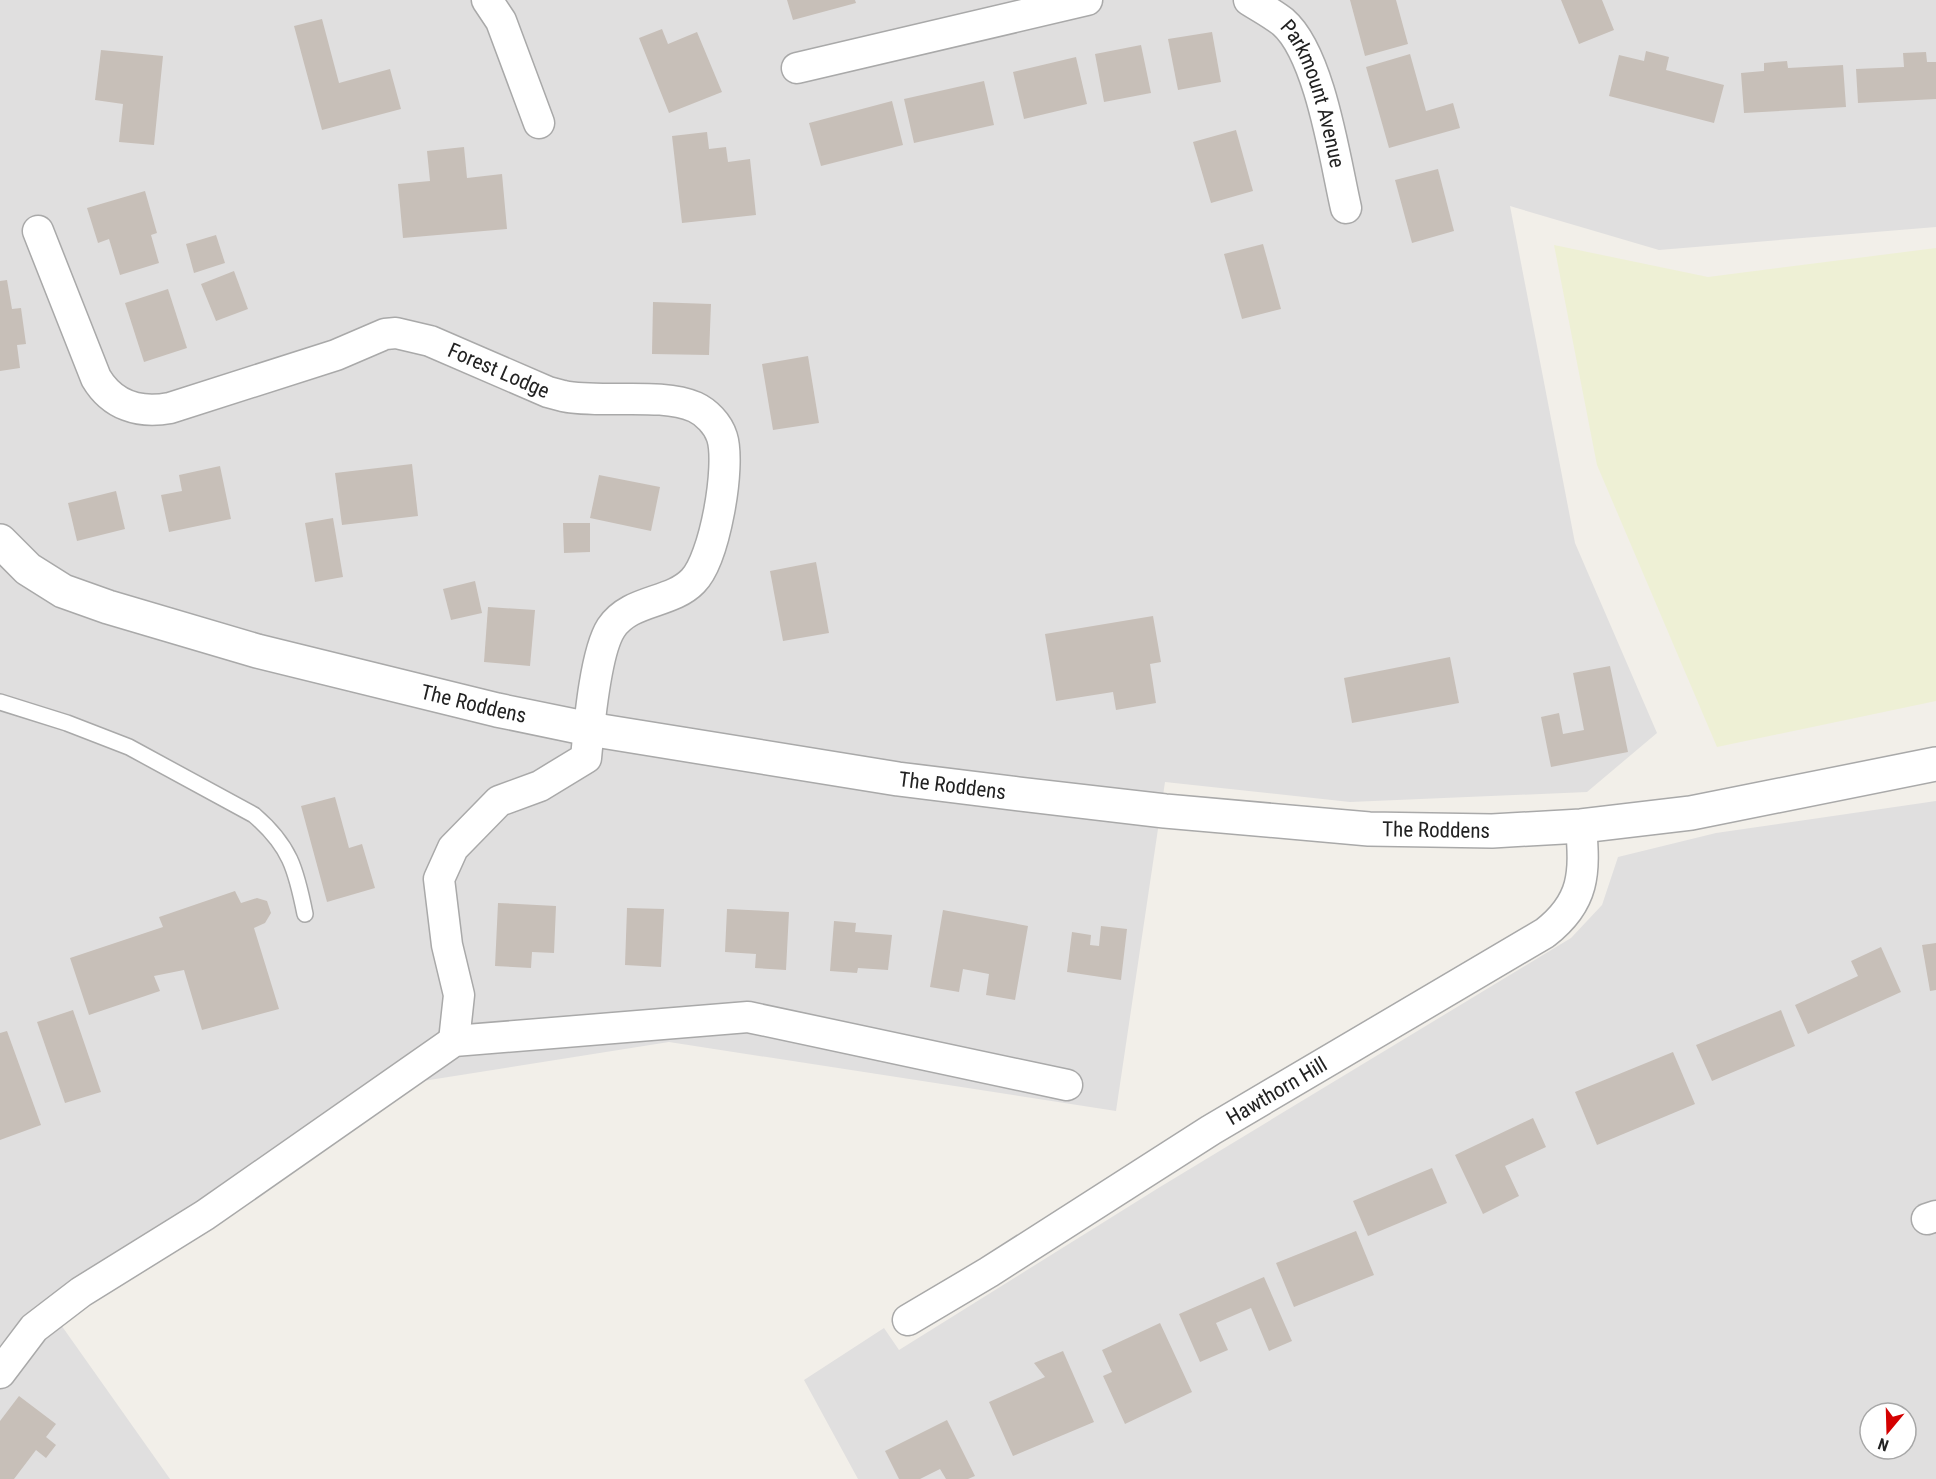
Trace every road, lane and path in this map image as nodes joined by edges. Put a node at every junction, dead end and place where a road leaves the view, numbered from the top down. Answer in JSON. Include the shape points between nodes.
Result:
{"nodes":[{"id":1,"x":487,"y":0,"type":"edge"},
{"id":2,"x":1087,"y":0,"type":"edge"},
{"id":3,"x":1248,"y":0,"type":"edge"},
{"id":4,"x":1004,"y":10,"type":"edge"},
{"id":5,"x":796,"y":68,"type":"dead end"},
{"id":6,"x":539,"y":123,"type":"dead end"},
{"id":7,"x":1346,"y":208,"type":"dead end"},
{"id":8,"x":38,"y":231,"type":"dead end"},
{"id":9,"x":0,"y":541,"type":"edge"},
{"id":10,"x":0,"y":702,"type":"edge"},
{"id":11,"x":589,"y":729,"type":"junction"},
{"id":12,"x":1936,"y":764,"type":"edge"},
{"id":13,"x":1581,"y":826,"type":"junction"},
{"id":14,"x":305,"y":914,"type":"dead end"},
{"id":15,"x":454,"y":1041,"type":"junction"},
{"id":16,"x":1067,"y":1085,"type":"dead end"},
{"id":17,"x":908,"y":1320,"type":"dead end"},
{"id":18,"x":0,"y":1373,"type":"edge"}],
"edges":[{"from":1,"to":6,"type":"street","via":[[501,21]]},
{"from":2,"to":4,"type":"street"},
{"from":3,"to":7,"type":"street","name":"Parkmount Avenue","via":[[1284,23],[1303,49],[1317,86]]},
{"from":4,"to":5,"type":"street"},
{"from":8,"to":11,"type":"street","name":"Forest Lodge","via":[[96,378],[108,396],[141,410],[170,408],[396,333],[430,341],[555,394],[678,402],[696,407],[709,418],[722,437],[724,457],[714,539],[708,557],[690,584],[638,607],[612,627],[602,655]]},
{"from":9,"to":11,"type":"street","name":"The Roddens","via":[[28,569],[63,591],[108,607],[257,651]]},
{"from":10,"to":14,"type":"lane","via":[[129,747],[254,815],[291,856]]},
{"from":11,"to":13,"type":"street","name":"The Roddens","via":[[898,779],[1165,811],[1369,829],[1492,831]]},
{"from":11,"to":15,"type":"street","name":"Forest Lodge","via":[[586,758],[540,786],[499,801],[453,848],[439,879],[447,945],[459,995]]},
{"from":12,"to":13,"type":"street","name":"The Roddens","via":[[1691,813]]},
{"from":13,"to":17,"type":"street","name":"Hawthorn Hill","via":[[1584,861],[1580,889],[1567,912],[1545,933],[1211,1130]]},
{"from":15,"to":16,"type":"street","via":[[748,1017]]},
{"from":15,"to":18,"type":"street","via":[[205,1215],[81,1292],[34,1328]]}]}
